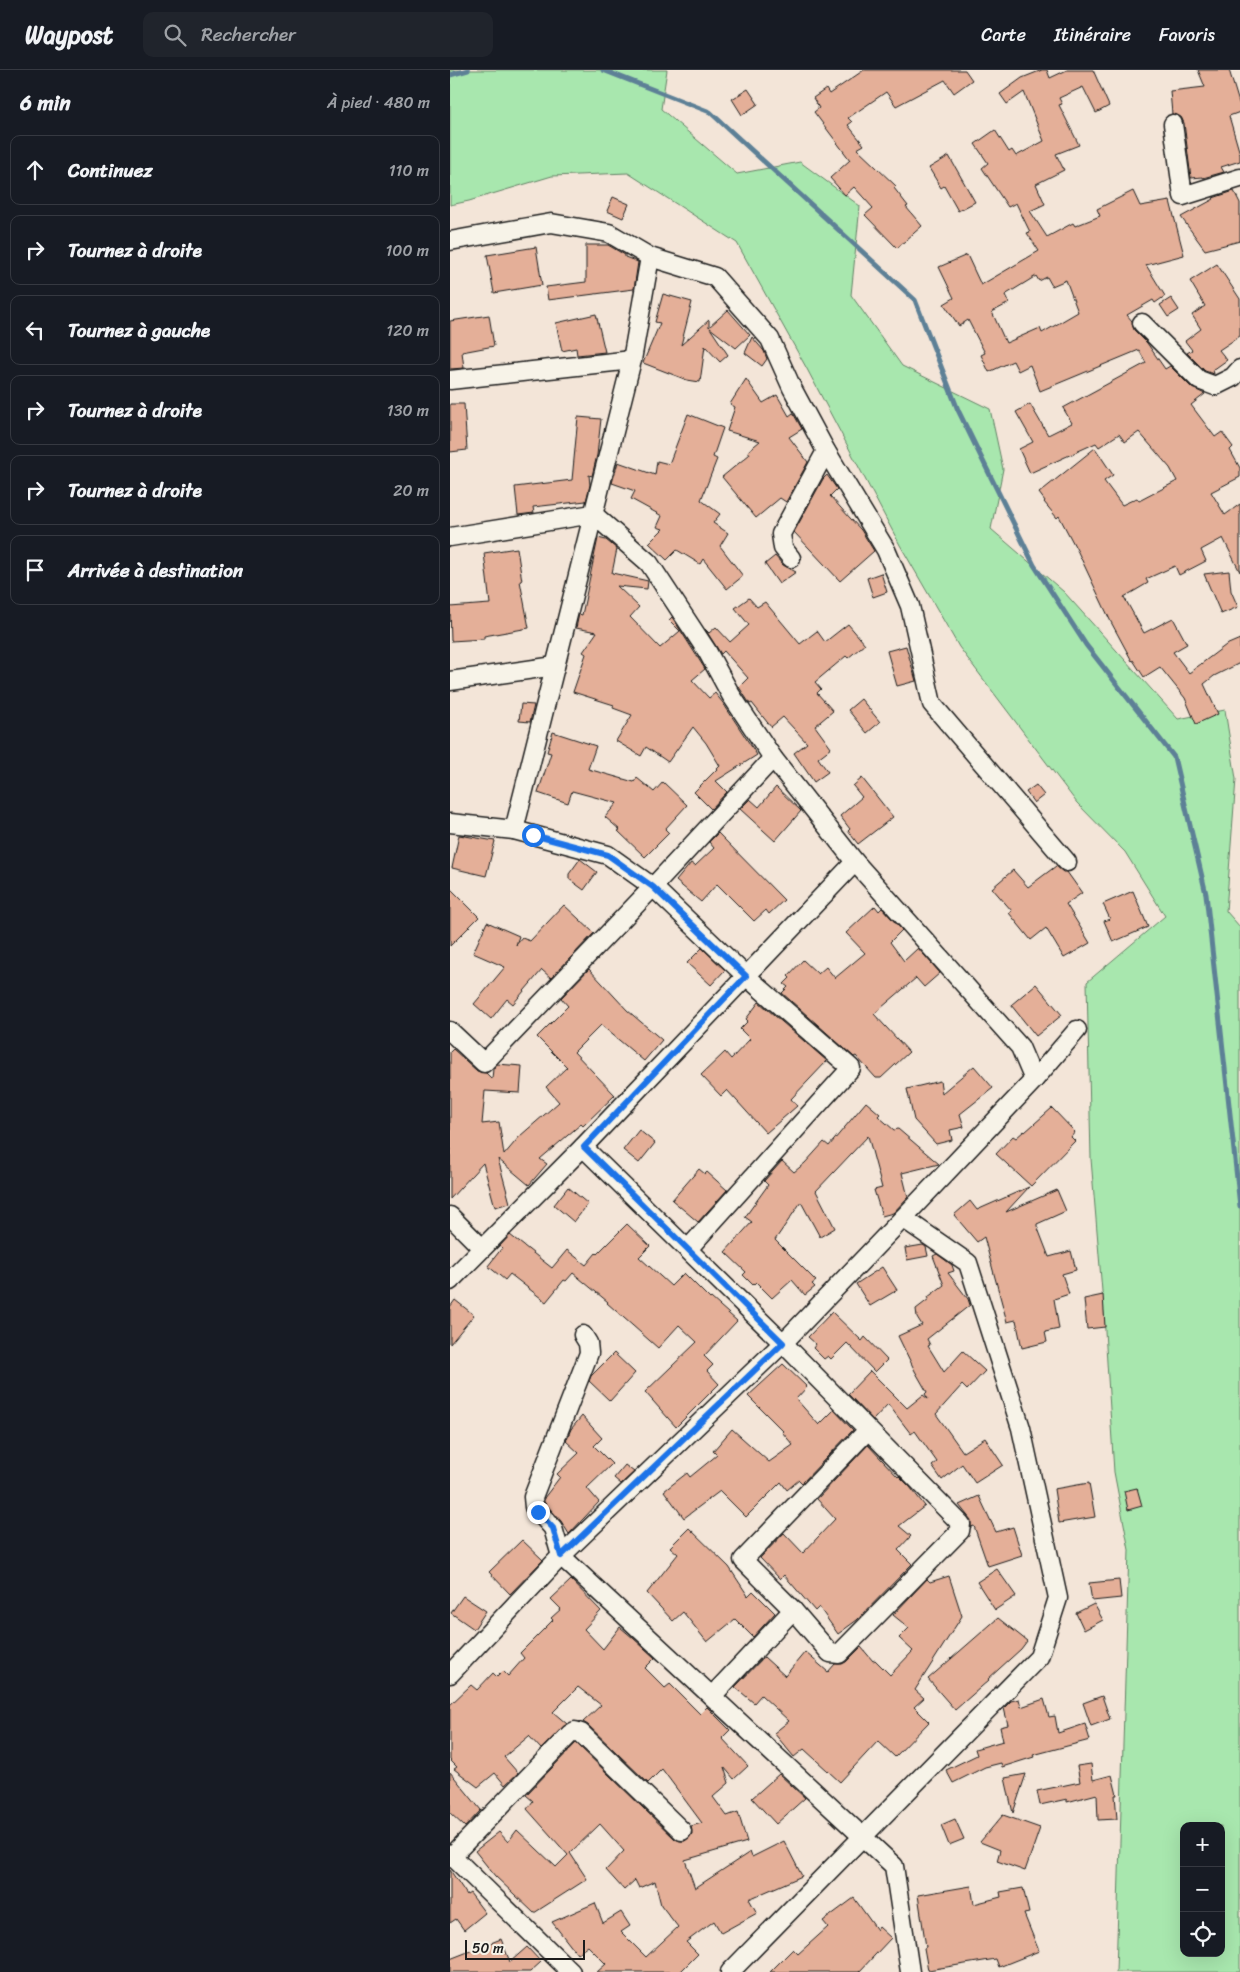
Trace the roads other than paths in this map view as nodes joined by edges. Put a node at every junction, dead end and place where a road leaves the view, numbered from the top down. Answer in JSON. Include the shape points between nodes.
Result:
{"nodes":[{"id":1,"x":1173,"y":124,"type":"dead end"},
{"id":2,"x":1240,"y":178,"type":"edge"},
{"id":3,"x":450,"y":241,"type":"edge"},
{"id":4,"x":650,"y":257,"type":"junction"},
{"id":5,"x":1142,"y":323,"type":"dead end"},
{"id":6,"x":632,"y":360,"type":"junction"},
{"id":7,"x":1240,"y":369,"type":"edge"},
{"id":8,"x":450,"y":380,"type":"edge"},
{"id":9,"x":826,"y":451,"type":"junction"},
{"id":10,"x":593,"y":514,"type":"junction"},
{"id":11,"x":450,"y":537,"type":"edge"},
{"id":12,"x":791,"y":558,"type":"dead end"},
{"id":13,"x":555,"y":666,"type":"junction"},
{"id":14,"x":450,"y":681,"type":"edge"},
{"id":15,"x":773,"y":758,"type":"junction"},
{"id":16,"x":450,"y":823,"type":"edge"},
{"id":17,"x":514,"y":830,"type":"junction"},
{"id":18,"x":855,"y":862,"type":"junction"},
{"id":19,"x":1067,"y":862,"type":"dead end"},
{"id":20,"x":653,"y":887,"type":"junction"},
{"id":21,"x":746,"y":976,"type":"junction"},
{"id":22,"x":1077,"y":1030,"type":"dead end"},
{"id":23,"x":450,"y":1031,"type":"edge"},
{"id":24,"x":1034,"y":1080,"type":"junction"},
{"id":25,"x":584,"y":1147,"type":"junction"},
{"id":26,"x":450,"y":1216,"type":"edge"},
{"id":27,"x":904,"y":1218,"type":"junction"},
{"id":28,"x":482,"y":1248,"type":"junction"},
{"id":29,"x":688,"y":1249,"type":"junction"},
{"id":30,"x":450,"y":1281,"type":"edge"},
{"id":31,"x":584,"y":1335,"type":"dead end"},
{"id":32,"x":783,"y":1343,"type":"junction"},
{"id":33,"x":868,"y":1430,"type":"junction"},
{"id":34,"x":561,"y":1556,"type":"junction"},
{"id":35,"x":793,"y":1610,"type":"junction"},
{"id":36,"x":450,"y":1674,"type":"edge"},
{"id":37,"x":712,"y":1696,"type":"junction"},
{"id":38,"x":682,"y":1831,"type":"dead end"},
{"id":39,"x":864,"y":1837,"type":"junction"},
{"id":40,"x":451,"y":1856,"type":"edge"},
{"id":41,"x":571,"y":1972,"type":"edge"},
{"id":42,"x":730,"y":1972,"type":"edge"},
{"id":43,"x":910,"y":1972,"type":"edge"}],
"edges":[{"from":1,"to":2,"type":"street","via":[[1183,196]]},
{"from":3,"to":4,"type":"street","via":[[551,223],[610,233]]},
{"from":4,"to":6,"type":"street"},
{"from":4,"to":9,"type":"street","via":[[715,277],[770,339]]},
{"from":5,"to":7,"type":"street","via":[[1198,380],[1215,386]]},
{"from":6,"to":8,"type":"street"},
{"from":6,"to":10,"type":"street"},
{"from":9,"to":12,"type":"street","via":[[781,534],[783,548]]},
{"from":9,"to":19,"type":"street","via":[[886,550],[910,606],[932,704]]},
{"from":10,"to":11,"type":"street"},
{"from":10,"to":13,"type":"street"},
{"from":10,"to":15,"type":"street","via":[[649,563]]},
{"from":13,"to":14,"type":"street"},
{"from":13,"to":17,"type":"street"},
{"from":15,"to":18,"type":"street"},
{"from":15,"to":20,"type":"street"},
{"from":16,"to":17,"type":"street"},
{"from":17,"to":20,"type":"street","via":[[608,855]]},
{"from":18,"to":21,"type":"street"},
{"from":18,"to":24,"type":"street","via":[[1020,1047]]},
{"from":20,"to":21,"type":"street"},
{"from":20,"to":23,"type":"street","via":[[484,1063]]},
{"from":21,"to":25,"type":"street"},
{"from":21,"to":29,"type":"street","via":[[852,1068]]},
{"from":22,"to":24,"type":"street"},
{"from":24,"to":27,"type":"street"},
{"from":25,"to":28,"type":"street"},
{"from":25,"to":29,"type":"street"},
{"from":26,"to":28,"type":"street"},
{"from":27,"to":32,"type":"street"},
{"from":27,"to":39,"type":"street","via":[[968,1263],[1021,1428],[1058,1598],[1039,1657]]},
{"from":28,"to":30,"type":"street"},
{"from":29,"to":32,"type":"street"},
{"from":31,"to":34,"type":"street","via":[[589,1353],[533,1498],[534,1507],[553,1528]]},
{"from":32,"to":33,"type":"street"},
{"from":32,"to":34,"type":"street"},
{"from":33,"to":35,"type":"street","via":[[744,1557],[744,1562]]},
{"from":33,"to":35,"type":"street","via":[[961,1524],[960,1531],[839,1654],[830,1653]]},
{"from":34,"to":36,"type":"street"},
{"from":34,"to":37,"type":"street"},
{"from":35,"to":37,"type":"street"},
{"from":37,"to":39,"type":"street"},
{"from":38,"to":40,"type":"street","via":[[581,1733],[575,1731]]},
{"from":39,"to":42,"type":"street"},
{"from":39,"to":43,"type":"street","via":[[894,1866]]},
{"from":40,"to":41,"type":"street"}]}
